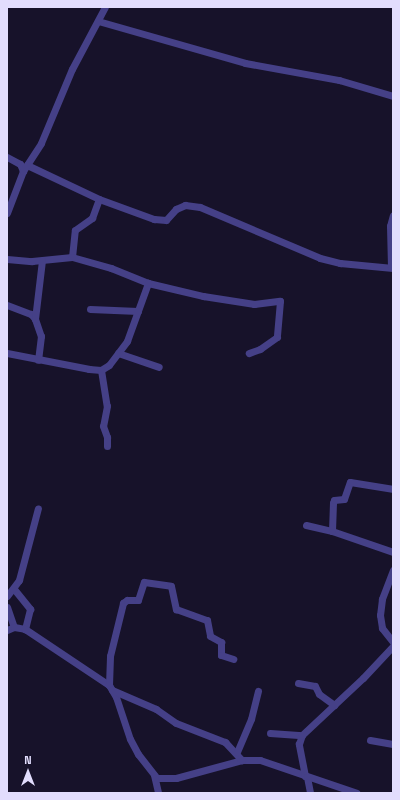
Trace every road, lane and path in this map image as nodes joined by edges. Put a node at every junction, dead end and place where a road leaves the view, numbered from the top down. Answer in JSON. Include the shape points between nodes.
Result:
{"nodes":[{"id":1,"x":105,"y":7,"type":"edge"},
{"id":2,"x":98,"y":21,"type":"junction"},
{"id":3,"x":393,"y":96,"type":"edge"},
{"id":4,"x":7,"y":157,"type":"edge"},
{"id":5,"x":25,"y":168,"type":"junction"},
{"id":6,"x":99,"y":199,"type":"junction"},
{"id":7,"x":7,"y":213,"type":"edge"},
{"id":8,"x":393,"y":215,"type":"edge"},
{"id":9,"x":72,"y":257,"type":"junction"},
{"id":10,"x":7,"y":259,"type":"edge"},
{"id":11,"x":42,"y":260,"type":"junction"},
{"id":12,"x":392,"y":267,"type":"edge"},
{"id":13,"x":148,"y":283,"type":"junction"},
{"id":14,"x":7,"y":305,"type":"edge"},
{"id":15,"x":90,"y":309,"type":"dead end"},
{"id":16,"x":138,"y":311,"type":"junction"},
{"id":17,"x":35,"y":319,"type":"junction"},
{"id":18,"x":7,"y":353,"type":"edge"},
{"id":19,"x":249,"y":353,"type":"dead end"},
{"id":20,"x":118,"y":354,"type":"junction"},
{"id":21,"x":38,"y":360,"type":"junction"},
{"id":22,"x":158,"y":367,"type":"dead end"},
{"id":23,"x":101,"y":370,"type":"junction"},
{"id":24,"x":107,"y":446,"type":"dead end"},
{"id":25,"x":393,"y":489,"type":"edge"},
{"id":26,"x":38,"y":508,"type":"dead end"},
{"id":27,"x":306,"y":525,"type":"dead end"},
{"id":28,"x":332,"y":531,"type":"junction"},
{"id":29,"x":393,"y":552,"type":"edge"},
{"id":30,"x":393,"y":570,"type":"edge"},
{"id":31,"x":14,"y":589,"type":"junction"},
{"id":32,"x":7,"y":596,"type":"edge"},
{"id":33,"x":7,"y":606,"type":"edge"},
{"id":34,"x":14,"y":627,"type":"junction"},
{"id":35,"x":25,"y":629,"type":"junction"},
{"id":36,"x":7,"y":630,"type":"edge"},
{"id":37,"x":393,"y":642,"type":"edge"},
{"id":38,"x":393,"y":646,"type":"edge"},
{"id":39,"x":233,"y":659,"type":"dead end"},
{"id":40,"x":298,"y":683,"type":"dead end"},
{"id":41,"x":111,"y":688,"type":"junction"},
{"id":42,"x":258,"y":691,"type":"dead end"},
{"id":43,"x":334,"y":705,"type":"junction"},
{"id":44,"x":270,"y":733,"type":"dead end"},
{"id":45,"x":302,"y":735,"type":"junction"},
{"id":46,"x":370,"y":740,"type":"dead end"},
{"id":47,"x":393,"y":744,"type":"edge"},
{"id":48,"x":237,"y":752,"type":"junction"},
{"id":49,"x":242,"y":760,"type":"junction"},
{"id":50,"x":154,"y":775,"type":"junction"},
{"id":51,"x":306,"y":777,"type":"junction"},
{"id":52,"x":158,"y":793,"type":"edge"},
{"id":53,"x":310,"y":793,"type":"edge"},
{"id":54,"x":357,"y":793,"type":"edge"}],
"edges":[{"from":1,"to":2,"type":"street"},
{"from":2,"to":3,"type":"street","via":[[245,63],[338,80]]},
{"from":2,"to":5,"type":"street","via":[[72,69],[41,143]]},
{"from":4,"to":5,"type":"street"},
{"from":5,"to":6,"type":"street"},
{"from":5,"to":7,"type":"street"},
{"from":6,"to":9,"type":"street","via":[[92,218],[76,230]]},
{"from":6,"to":12,"type":"street","via":[[162,220],[169,219],[180,207],[200,207],[320,258],[340,263]]},
{"from":8,"to":12,"type":"street","via":[[390,226]]},
{"from":9,"to":11,"type":"street"},
{"from":9,"to":13,"type":"street","via":[[111,268]]},
{"from":10,"to":11,"type":"street"},
{"from":11,"to":17,"type":"street"},
{"from":13,"to":16,"type":"street"},
{"from":13,"to":19,"type":"street","via":[[228,301],[254,304],[280,301],[276,337],[260,349]]},
{"from":14,"to":17,"type":"street","via":[[30,314]]},
{"from":15,"to":16,"type":"street"},
{"from":16,"to":20,"type":"street","via":[[131,334]]},
{"from":17,"to":21,"type":"street","via":[[41,336]]},
{"from":18,"to":21,"type":"street"},
{"from":20,"to":22,"type":"street"},
{"from":20,"to":23,"type":"street"},
{"from":21,"to":23,"type":"street"},
{"from":23,"to":24,"type":"street","via":[[107,406],[103,426]]},
{"from":25,"to":28,"type":"street","via":[[350,482],[344,499],[334,500]]},
{"from":26,"to":31,"type":"street","via":[[22,572]]},
{"from":27,"to":28,"type":"street"},
{"from":28,"to":29,"type":"street"},
{"from":30,"to":37,"type":"street","via":[[382,599],[380,615],[382,628]]},
{"from":31,"to":32,"type":"street"},
{"from":31,"to":35,"type":"street","via":[[30,609]]},
{"from":33,"to":34,"type":"street"},
{"from":34,"to":35,"type":"street"},
{"from":34,"to":36,"type":"street"},
{"from":35,"to":41,"type":"street"},
{"from":38,"to":43,"type":"street"},
{"from":39,"to":41,"type":"street","via":[[221,655],[221,642],[210,636],[207,620],[176,609],[171,586],[144,582],[138,600],[127,600],[123,603],[110,656]]},
{"from":40,"to":43,"type":"street","via":[[315,686],[319,694]]},
{"from":41,"to":48,"type":"street","via":[[156,709],[176,723],[215,737]]},
{"from":41,"to":50,"type":"street","via":[[130,739]]},
{"from":42,"to":48,"type":"street","via":[[251,719]]},
{"from":43,"to":45,"type":"street"},
{"from":44,"to":45,"type":"street"},
{"from":45,"to":51,"type":"street","via":[[299,744]]},
{"from":46,"to":47,"type":"street"},
{"from":48,"to":49,"type":"street"},
{"from":49,"to":50,"type":"street","via":[[176,778],[162,779]]},
{"from":49,"to":51,"type":"street","via":[[270,762]]},
{"from":50,"to":52,"type":"street"},
{"from":51,"to":53,"type":"street"},
{"from":51,"to":54,"type":"street"}]}
